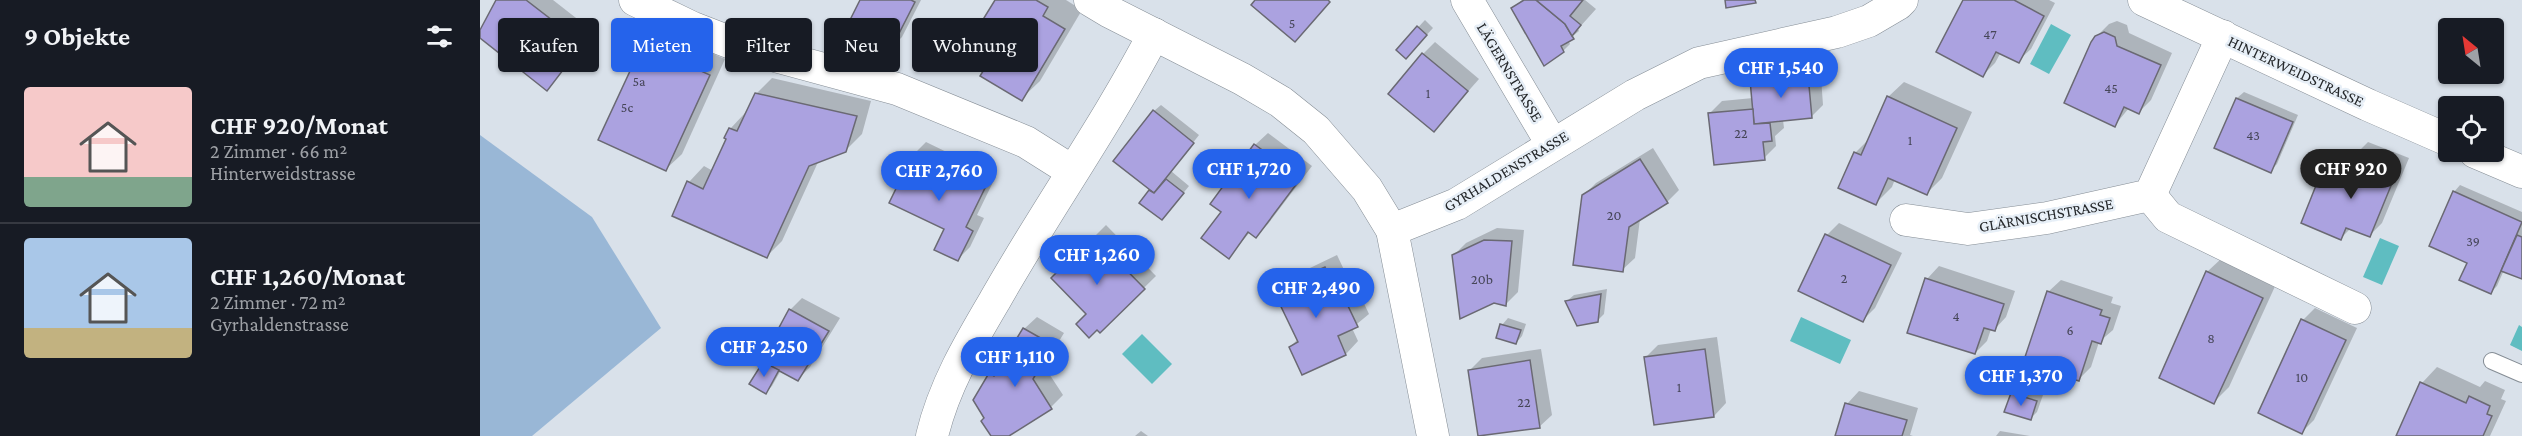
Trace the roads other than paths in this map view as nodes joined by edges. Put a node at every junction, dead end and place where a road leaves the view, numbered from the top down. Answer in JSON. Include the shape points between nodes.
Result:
{"nodes":[{"id":1,"x":635,"y":0,"type":"edge"},
{"id":2,"x":1090,"y":0,"type":"edge"},
{"id":3,"x":1467,"y":0,"type":"edge"},
{"id":4,"x":1902,"y":0,"type":"edge"},
{"id":5,"x":2144,"y":0,"type":"edge"},
{"id":6,"x":1154,"y":34,"type":"junction"},
{"id":7,"x":2223,"y":36,"type":"junction"},
{"id":8,"x":2438,"y":136,"type":"edge"},
{"id":9,"x":1552,"y":144,"type":"junction"},
{"id":10,"x":2498,"y":162,"type":"edge"},
{"id":11,"x":1072,"y":171,"type":"junction"},
{"id":12,"x":2522,"y":172,"type":"edge"},
{"id":13,"x":2150,"y":195,"type":"junction"},
{"id":14,"x":1906,"y":220,"type":"dead end"},
{"id":15,"x":1392,"y":230,"type":"junction"},
{"id":16,"x":2355,"y":308,"type":"dead end"},
{"id":17,"x":2492,"y":361,"type":"dead end"},
{"id":18,"x":2522,"y":374,"type":"edge"},
{"id":19,"x":932,"y":436,"type":"edge"},
{"id":20,"x":1433,"y":436,"type":"edge"}],
"edges":[{"from":1,"to":11,"type":"street","via":[[742,47],[897,89],[1026,142]]},
{"from":2,"to":6,"type":"street"},
{"from":3,"to":9,"type":"street","name":"LÄGERNSTRASSE"},
{"from":4,"to":9,"type":"street","name":"GYRHALDENSTRASSE","via":[[1869,21],[1837,32],[1699,63]]},
{"from":5,"to":7,"type":"street","name":"HINTERWEIDSTRASSE"},
{"from":6,"to":11,"type":"street","via":[[1122,94]]},
{"from":6,"to":15,"type":"street","via":[[1281,102],[1308,123],[1367,189]]},
{"from":7,"to":8,"type":"street","name":"HINTERWEIDSTRASSE"},
{"from":7,"to":13,"type":"street"},
{"from":9,"to":15,"type":"street","name":"GYRHALDENSTRASSE","via":[[1457,204]]},
{"from":10,"to":12,"type":"street"},
{"from":11,"to":19,"type":"street","via":[[970,341],[938,410]]},
{"from":13,"to":14,"type":"street","name":"GLÄRNISCHSTRASSE","via":[[2047,218],[1968,229]]},
{"from":13,"to":16,"type":"street","via":[[2168,217]]},
{"from":15,"to":20,"type":"street"},
{"from":17,"to":18,"type":"lane"}]}
